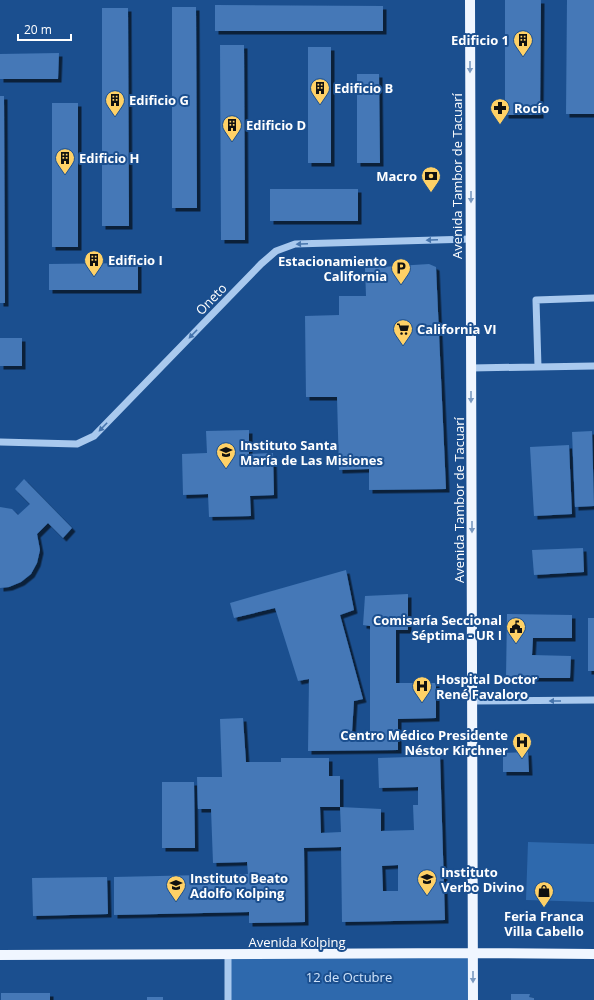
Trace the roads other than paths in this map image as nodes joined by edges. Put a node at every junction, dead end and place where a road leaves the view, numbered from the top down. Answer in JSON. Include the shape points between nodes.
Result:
{"nodes":[{"id":1,"x":470,"y":0,"type":"edge"},
{"id":2,"x":471,"y":238,"type":"junction"},
{"id":3,"x":594,"y":298,"type":"edge"},
{"id":4,"x":594,"y":366,"type":"edge"},
{"id":5,"x":538,"y":367,"type":"junction"},
{"id":6,"x":471,"y":368,"type":"junction"},
{"id":7,"x":0,"y":442,"type":"edge"},
{"id":8,"x":594,"y":700,"type":"edge"},
{"id":9,"x":472,"y":701,"type":"junction"},
{"id":10,"x":473,"y":953,"type":"junction"},
{"id":11,"x":594,"y":954,"type":"edge"},
{"id":12,"x":0,"y":955,"type":"edge"},
{"id":13,"x":228,"y":955,"type":"junction"},
{"id":14,"x":228,"y":1000,"type":"edge"},
{"id":15,"x":473,"y":1000,"type":"edge"}],
"edges":[{"from":1,"to":2,"type":"main road","name":"Avenida Tambor de Tacuarí","one_way":true},
{"from":2,"to":6,"type":"main road","name":"Avenida Tambor de Tacuarí"},
{"from":2,"to":7,"type":"street","name":"Oneto","one_way":true,"via":[[295,244],[276,251],[94,436],[77,444]]},
{"from":3,"to":5,"type":"street","via":[[536,300]]},
{"from":4,"to":5,"type":"street"},
{"from":5,"to":6,"type":"street"},
{"from":6,"to":9,"type":"main road","name":"Avenida Tambor de Tacuarí","one_way":true},
{"from":8,"to":9,"type":"street","one_way":true},
{"from":9,"to":10,"type":"main road","name":"Avenida Tambor de Tacuarí"},
{"from":10,"to":11,"type":"main road","name":"Avenida Kolping"},
{"from":10,"to":13,"type":"main road","name":"Avenida Kolping"},
{"from":10,"to":15,"type":"main road","name":"Avenida Tambor de Tacuarí","one_way":true},
{"from":12,"to":13,"type":"main road","name":"Avenida Kolping"},
{"from":13,"to":14,"type":"street"}]}
